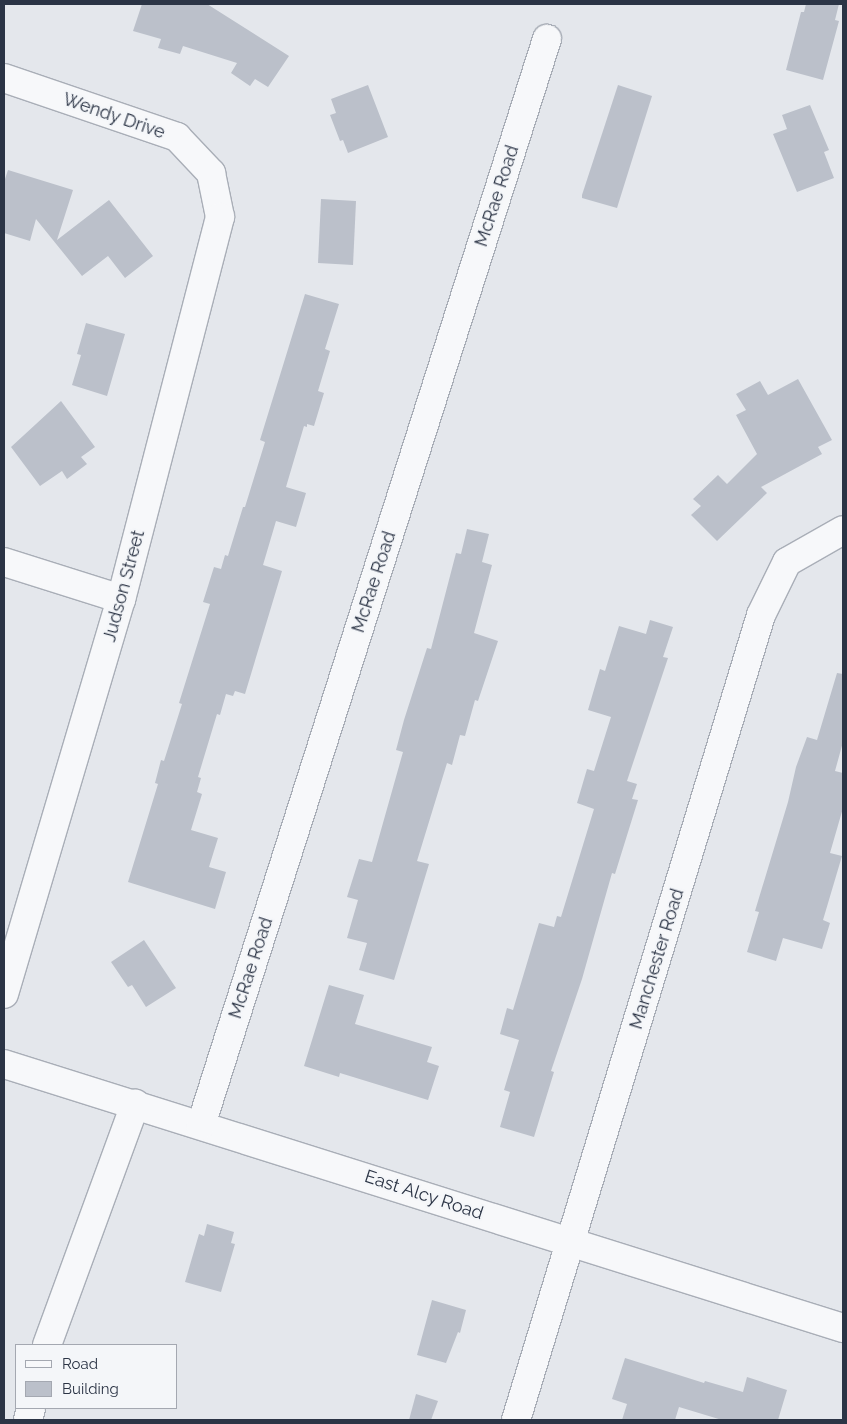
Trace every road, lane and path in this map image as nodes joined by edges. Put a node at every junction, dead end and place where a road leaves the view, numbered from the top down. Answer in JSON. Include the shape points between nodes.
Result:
{"nodes":[{"id":1,"x":547,"y":39,"type":"dead end"},
{"id":2,"x":4,"y":78,"type":"edge"},
{"id":3,"x":211,"y":173,"type":"joint"},
{"id":4,"x":843,"y":530,"type":"edge"},
{"id":5,"x":4,"y":562,"type":"edge"},
{"id":6,"x":121,"y":598,"type":"junction"},
{"id":7,"x":4,"y":994,"type":"edge"},
{"id":8,"x":4,"y":1064,"type":"edge"},
{"id":9,"x":135,"y":1104,"type":"junction"},
{"id":10,"x":202,"y":1125,"type":"junction"},
{"id":11,"x":572,"y":1242,"type":"junction"},
{"id":12,"x":843,"y":1328,"type":"edge"},
{"id":13,"x":47,"y":1344,"type":"edge"},
{"id":14,"x":516,"y":1420,"type":"edge"}],
"edges":[{"from":1,"to":10,"type":"street","name":"McRae Road"},
{"from":2,"to":3,"type":"street","name":"Wendy Drive","via":[[177,137]]},
{"from":3,"to":6,"type":"street","name":"Judson Street","via":[[220,216]]},
{"from":4,"to":11,"type":"street","name":"Manchester Road","via":[[787,562],[761,615]]},
{"from":5,"to":6,"type":"street"},
{"from":6,"to":7,"type":"street","name":"Judson Street"},
{"from":8,"to":9,"type":"street","name":"East Alcy Road"},
{"from":9,"to":10,"type":"street","name":"East Alcy Road"},
{"from":9,"to":13,"type":"street"},
{"from":10,"to":11,"type":"street","name":"East Alcy Road"},
{"from":11,"to":12,"type":"street","name":"East Alcy Road"},
{"from":11,"to":14,"type":"street","name":"Manchester Road"}]}
